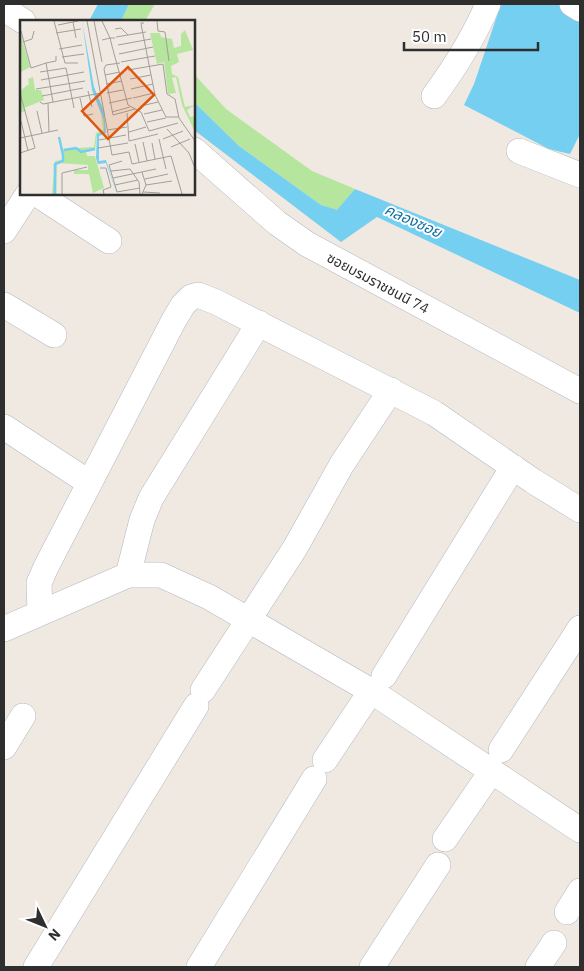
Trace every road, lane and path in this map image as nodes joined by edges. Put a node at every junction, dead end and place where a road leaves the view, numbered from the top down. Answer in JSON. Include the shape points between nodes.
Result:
{"nodes":[{"id":1,"x":488,"y":4,"type":"edge"},
{"id":2,"x":572,"y":4,"type":"edge"},
{"id":3,"x":4,"y":9,"type":"edge"},
{"id":4,"x":580,"y":9,"type":"edge"},
{"id":5,"x":21,"y":20,"type":"edge"},
{"id":6,"x":434,"y":96,"type":"dead end"},
{"id":7,"x":195,"y":151,"type":"edge"},
{"id":8,"x":519,"y":151,"type":"dead end"},
{"id":9,"x":580,"y":175,"type":"edge"},
{"id":10,"x":27,"y":195,"type":"edge"},
{"id":11,"x":39,"y":195,"type":"edge"},
{"id":12,"x":4,"y":232,"type":"edge"},
{"id":13,"x":109,"y":241,"type":"dead end"},
{"id":14,"x":4,"y":305,"type":"edge"},
{"id":15,"x":259,"y":323,"type":"junction"},
{"id":16,"x":54,"y":335,"type":"dead end"},
{"id":17,"x":391,"y":390,"type":"junction"},
{"id":18,"x":580,"y":391,"type":"edge"},
{"id":19,"x":4,"y":427,"type":"edge"},
{"id":20,"x":512,"y":466,"type":"junction"},
{"id":21,"x":88,"y":482,"type":"junction"},
{"id":22,"x":580,"y":510,"type":"edge"},
{"id":23,"x":128,"y":575,"type":"junction"},
{"id":24,"x":40,"y":611,"type":"junction"},
{"id":25,"x":247,"y":620,"type":"junction"},
{"id":26,"x":580,"y":628,"type":"edge"},
{"id":27,"x":4,"y":629,"type":"edge"},
{"id":28,"x":377,"y":684,"type":"junction"},
{"id":29,"x":23,"y":716,"type":"dead end"},
{"id":30,"x":4,"y":747,"type":"edge"},
{"id":31,"x":496,"y":761,"type":"junction"},
{"id":32,"x":580,"y":830,"type":"edge"},
{"id":33,"x":445,"y":839,"type":"dead end"},
{"id":34,"x":438,"y":865,"type":"dead end"},
{"id":35,"x":580,"y":891,"type":"edge"},
{"id":36,"x":568,"y":912,"type":"dead end"},
{"id":37,"x":554,"y":943,"type":"dead end"},
{"id":38,"x":36,"y":967,"type":"edge"},
{"id":39,"x":199,"y":967,"type":"edge"},
{"id":40,"x":372,"y":967,"type":"edge"},
{"id":41,"x":538,"y":967,"type":"edge"}],
"edges":[{"from":1,"to":6,"type":"street","via":[[477,30]]},
{"from":2,"to":4,"type":"street"},
{"from":3,"to":5,"type":"street"},
{"from":7,"to":18,"type":"street","name":"ซอยบรมราชชนนี 74","via":[[307,244]]},
{"from":8,"to":9,"type":"street"},
{"from":10,"to":12,"type":"street"},
{"from":11,"to":13,"type":"street"},
{"from":14,"to":16,"type":"street"},
{"from":15,"to":17,"type":"street"},
{"from":15,"to":21,"type":"street","via":[[198,296],[187,301]]},
{"from":15,"to":23,"type":"street","via":[[151,498]]},
{"from":17,"to":20,"type":"street","via":[[434,413]]},
{"from":17,"to":25,"type":"street"},
{"from":19,"to":21,"type":"street"},
{"from":20,"to":22,"type":"street"},
{"from":20,"to":28,"type":"street"},
{"from":21,"to":24,"type":"street","via":[[39,582]]},
{"from":23,"to":24,"type":"street"},
{"from":23,"to":25,"type":"street","via":[[161,575],[209,596]]},
{"from":24,"to":27,"type":"street"},
{"from":25,"to":28,"type":"street"},
{"from":25,"to":38,"type":"street"},
{"from":26,"to":31,"type":"street"},
{"from":28,"to":31,"type":"street"},
{"from":28,"to":39,"type":"street"},
{"from":29,"to":30,"type":"street"},
{"from":31,"to":32,"type":"street"},
{"from":31,"to":33,"type":"street"},
{"from":34,"to":40,"type":"street"},
{"from":35,"to":36,"type":"street"},
{"from":37,"to":41,"type":"street"}]}
